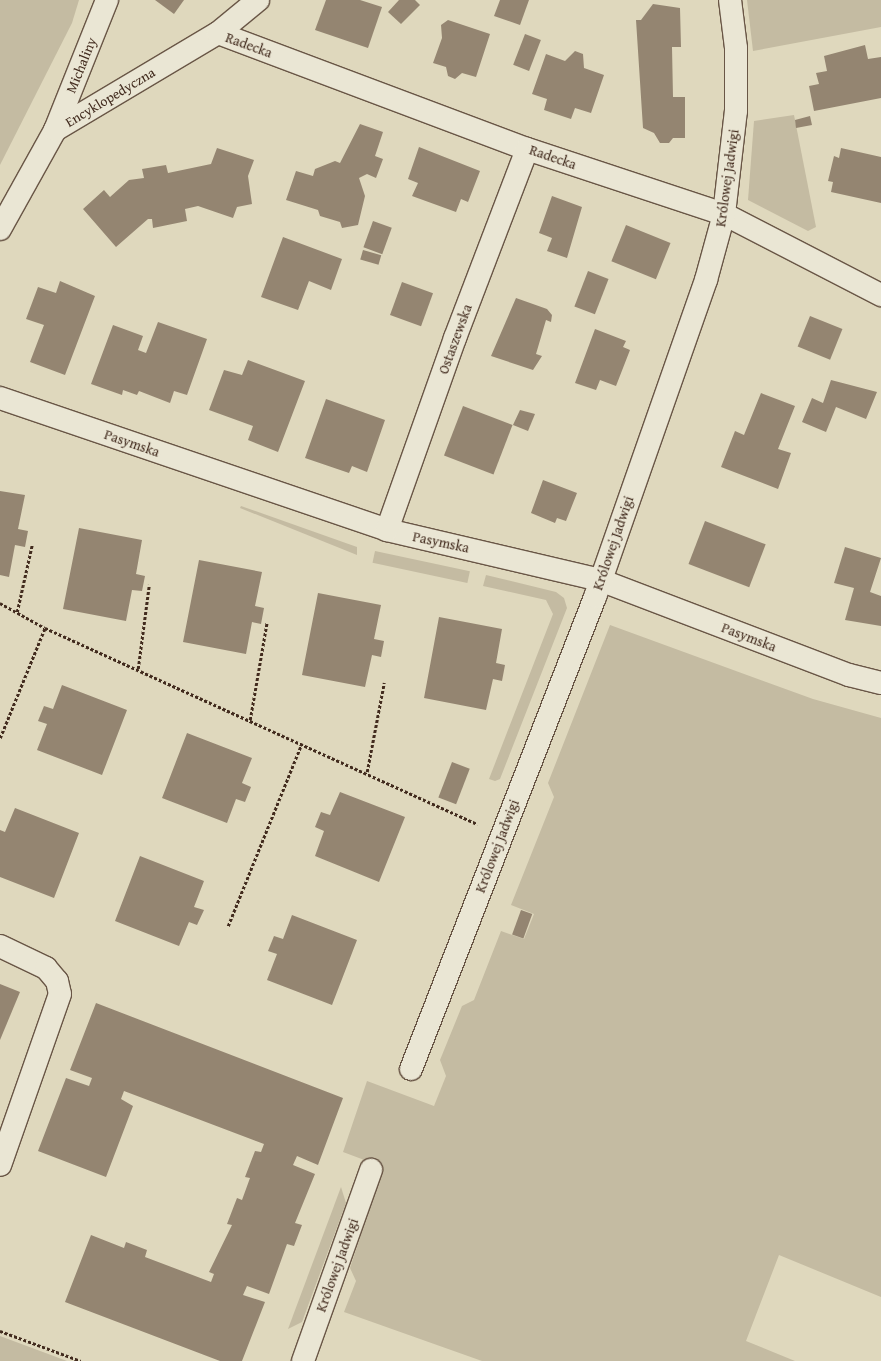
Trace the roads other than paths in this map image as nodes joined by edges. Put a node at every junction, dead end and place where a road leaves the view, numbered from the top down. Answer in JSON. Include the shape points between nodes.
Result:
{"nodes":[{"id":1,"x":107,"y":0,"type":"edge"},
{"id":2,"x":258,"y":0,"type":"edge"},
{"id":3,"x":730,"y":0,"type":"edge"},
{"id":4,"x":218,"y":33,"type":"junction"},
{"id":5,"x":55,"y":130,"type":"junction"},
{"id":6,"x":527,"y":149,"type":"junction"},
{"id":7,"x":724,"y":214,"type":"junction"},
{"id":8,"x":0,"y":229,"type":"edge"},
{"id":9,"x":881,"y":296,"type":"edge"},
{"id":10,"x":0,"y":398,"type":"edge"},
{"id":11,"x":387,"y":530,"type":"junction"},
{"id":12,"x":600,"y":580,"type":"junction"},
{"id":13,"x":881,"y":683,"type":"edge"},
{"id":14,"x":0,"y":946,"type":"edge"},
{"id":15,"x":411,"y":1069,"type":"dead end"},
{"id":16,"x":0,"y":1165,"type":"edge"},
{"id":17,"x":372,"y":1170,"type":"dead end"},
{"id":18,"x":302,"y":1361,"type":"edge"}],
"edges":[{"from":1,"to":5,"type":"street","name":"Michaliny"},
{"from":2,"to":4,"type":"street","name":"Encyklopedyczna"},
{"from":3,"to":7,"type":"street","name":"Królowej Jadwigi","via":[[736,48],[736,111]]},
{"from":4,"to":5,"type":"street","name":"Encyklopedyczna"},
{"from":4,"to":6,"type":"street","name":"Radecka"},
{"from":5,"to":8,"type":"street","name":"Encyklopedyczna"},
{"from":6,"to":7,"type":"street","name":"Radecka"},
{"from":6,"to":11,"type":"street","name":"Ostaszewska","via":[[455,338]]},
{"from":7,"to":9,"type":"street","name":"Radecka"},
{"from":7,"to":12,"type":"street","name":"Królowej Jadwigi","via":[[706,280]]},
{"from":10,"to":11,"type":"street","name":"Pasymska"},
{"from":11,"to":12,"type":"street","name":"Pasymska"},
{"from":12,"to":13,"type":"street","name":"Pasymska","via":[[849,675]]},
{"from":12,"to":15,"type":"street","name":"Królowej Jadwigi"},
{"from":14,"to":16,"type":"street","via":[[46,968],[57,981],[60,994]]},
{"from":17,"to":18,"type":"street","name":"Królowej Jadwigi"}]}
